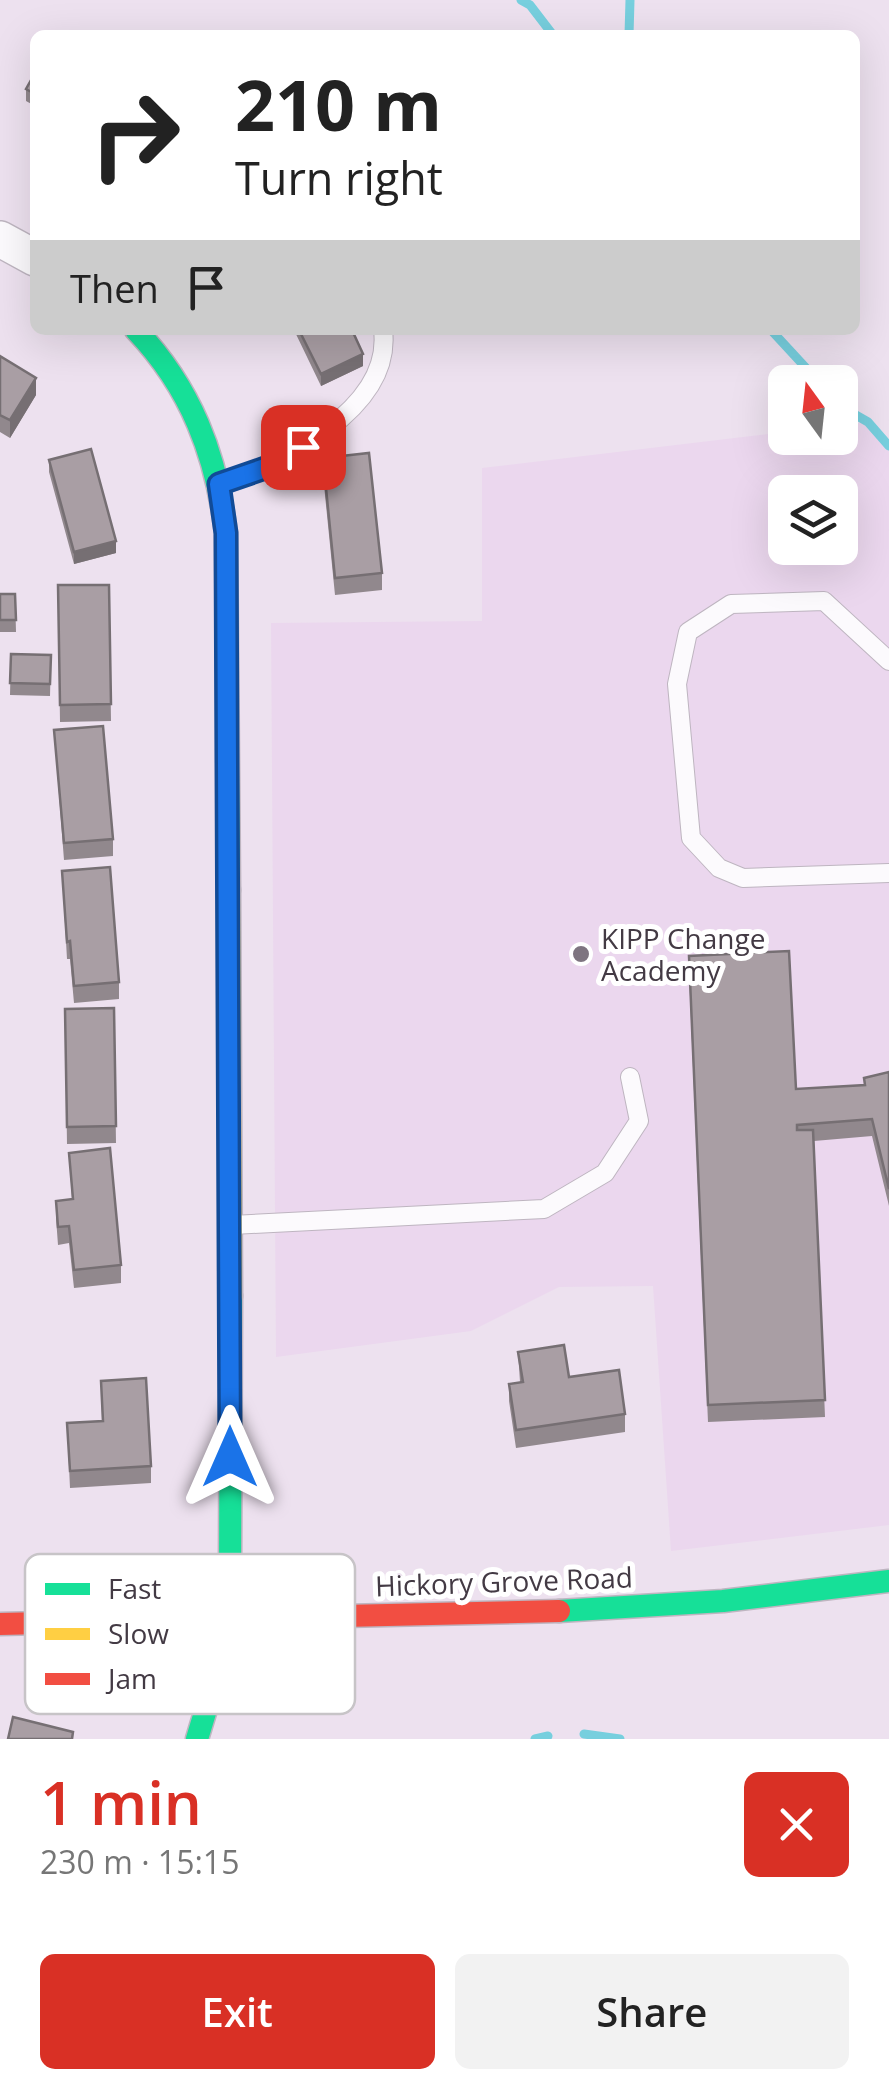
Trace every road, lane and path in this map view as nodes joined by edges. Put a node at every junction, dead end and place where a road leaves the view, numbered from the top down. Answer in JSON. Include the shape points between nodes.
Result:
{"nodes":[{"id":1,"x":0,"y":239,"type":"edge"},
{"id":2,"x":30,"y":255,"type":"edge"},
{"id":3,"x":147,"y":335,"type":"edge"},
{"id":4,"x":383,"y":335,"type":"edge"},
{"id":5,"x":219,"y":484,"type":"junction"},
{"id":6,"x":889,"y":660,"type":"edge"},
{"id":7,"x":889,"y":873,"type":"edge"},
{"id":8,"x":630,"y":1077,"type":"dead end"},
{"id":9,"x":232,"y":1225,"type":"junction"},
{"id":10,"x":230,"y":1554,"type":"edge"},
{"id":11,"x":889,"y":1581,"type":"edge"},
{"id":12,"x":355,"y":1616,"type":"edge"},
{"id":13,"x":25,"y":1623,"type":"edge"},
{"id":14,"x":0,"y":1624,"type":"edge"},
{"id":15,"x":205,"y":1714,"type":"edge"},
{"id":16,"x":197,"y":1739,"type":"edge"}],
"edges":[{"from":1,"to":2,"type":"street"},
{"from":3,"to":5,"type":"street","via":[[203,429]]},
{"from":4,"to":5,"type":"lane","via":[[374,375],[336,422],[268,467]]},
{"from":5,"to":9,"type":"street","via":[[226,533]]},
{"from":6,"to":7,"type":"lane","via":[[824,601],[730,604],[688,632],[678,684],[691,838],[719,868],[743,878]]},
{"from":8,"to":9,"type":"lane","via":[[639,1120],[605,1174],[544,1210]]},
{"from":9,"to":10,"type":"street"},
{"from":11,"to":12,"type":"street","name":"Hickory Grove Road","via":[[724,1601]]},
{"from":13,"to":14,"type":"street","name":"Hickory Grove Road"},
{"from":15,"to":16,"type":"street"}]}
